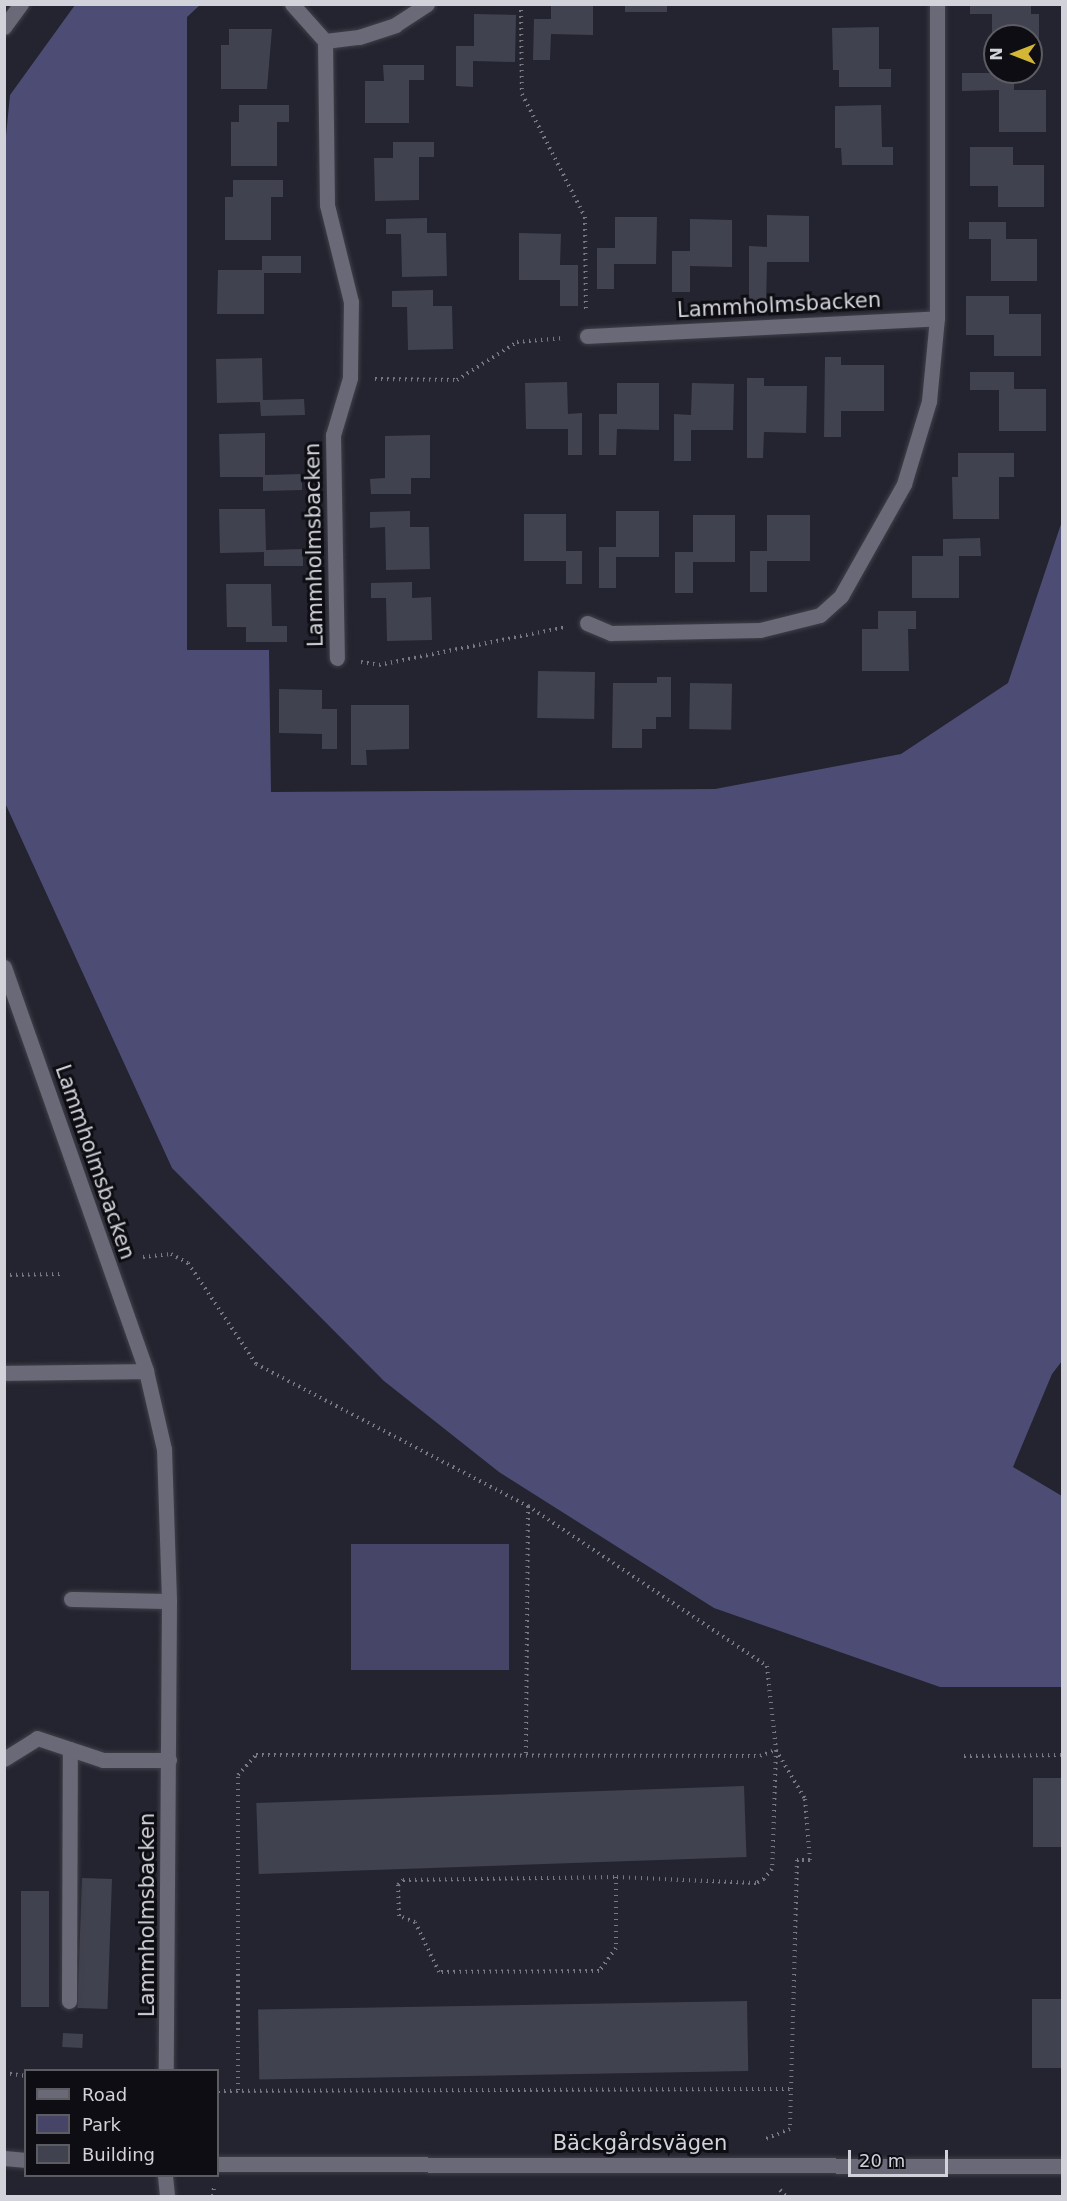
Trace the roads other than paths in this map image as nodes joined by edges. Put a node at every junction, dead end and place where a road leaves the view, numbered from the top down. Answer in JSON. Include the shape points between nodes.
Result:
{"nodes":[{"id":1,"x":21,"y":4,"type":"edge"},
{"id":2,"x":292,"y":4,"type":"edge"},
{"id":3,"x":426,"y":4,"type":"edge"},
{"id":4,"x":937,"y":4,"type":"edge"},
{"id":5,"x":4,"y":27,"type":"edge"},
{"id":6,"x":325,"y":41,"type":"junction"},
{"id":7,"x":937,"y":318,"type":"junction"},
{"id":8,"x":587,"y":336,"type":"road end"},
{"id":9,"x":587,"y":623,"type":"road end"},
{"id":10,"x":337,"y":658,"type":"road end"},
{"id":11,"x":4,"y":967,"type":"edge"},
{"id":12,"x":146,"y":1371,"type":"junction"},
{"id":13,"x":4,"y":1373,"type":"edge"},
{"id":14,"x":71,"y":1599,"type":"dead end"},
{"id":15,"x":169,"y":1601,"type":"junction"},
{"id":16,"x":70,"y":1749,"type":"junction"},
{"id":17,"x":4,"y":1759,"type":"edge"},
{"id":18,"x":169,"y":1760,"type":"junction"},
{"id":19,"x":69,"y":2001,"type":"dead end"},
{"id":20,"x":166,"y":2069,"type":"edge"},
{"id":21,"x":4,"y":2158,"type":"edge"},
{"id":22,"x":24,"y":2160,"type":"edge"},
{"id":23,"x":219,"y":2164,"type":"edge"},
{"id":24,"x":1062,"y":2166,"type":"edge"},
{"id":25,"x":165,"y":2177,"type":"edge"},
{"id":26,"x":167,"y":2196,"type":"edge"}],
"edges":[{"from":1,"to":5,"type":"street"},
{"from":2,"to":6,"type":"street"},
{"from":3,"to":6,"type":"street","via":[[395,25],[359,37]]},
{"from":4,"to":7,"type":"street"},
{"from":6,"to":10,"type":"street","name":"Lammholmsbacken","via":[[327,205],[351,302],[350,378],[333,435]]},
{"from":7,"to":8,"type":"street","name":"Lammholmsbacken"},
{"from":7,"to":9,"type":"street","via":[[929,402],[904,484],[842,596],[820,615],[760,630],[611,633]]},
{"from":11,"to":12,"type":"street","name":"Lammholmsbacken"},
{"from":12,"to":13,"type":"street"},
{"from":12,"to":15,"type":"street","name":"Lammholmsbacken","via":[[165,1449]]},
{"from":14,"to":15,"type":"street"},
{"from":15,"to":18,"type":"street","name":"Lammholmsbacken"},
{"from":16,"to":17,"type":"street","via":[[37,1738]]},
{"from":16,"to":18,"type":"street","via":[[103,1760]]},
{"from":16,"to":19,"type":"street"},
{"from":18,"to":20,"type":"street","name":"Lammholmsbacken"},
{"from":21,"to":22,"type":"street"},
{"from":23,"to":24,"type":"street","name":"Bäckgårdsvägen"},
{"from":25,"to":26,"type":"street"}]}
